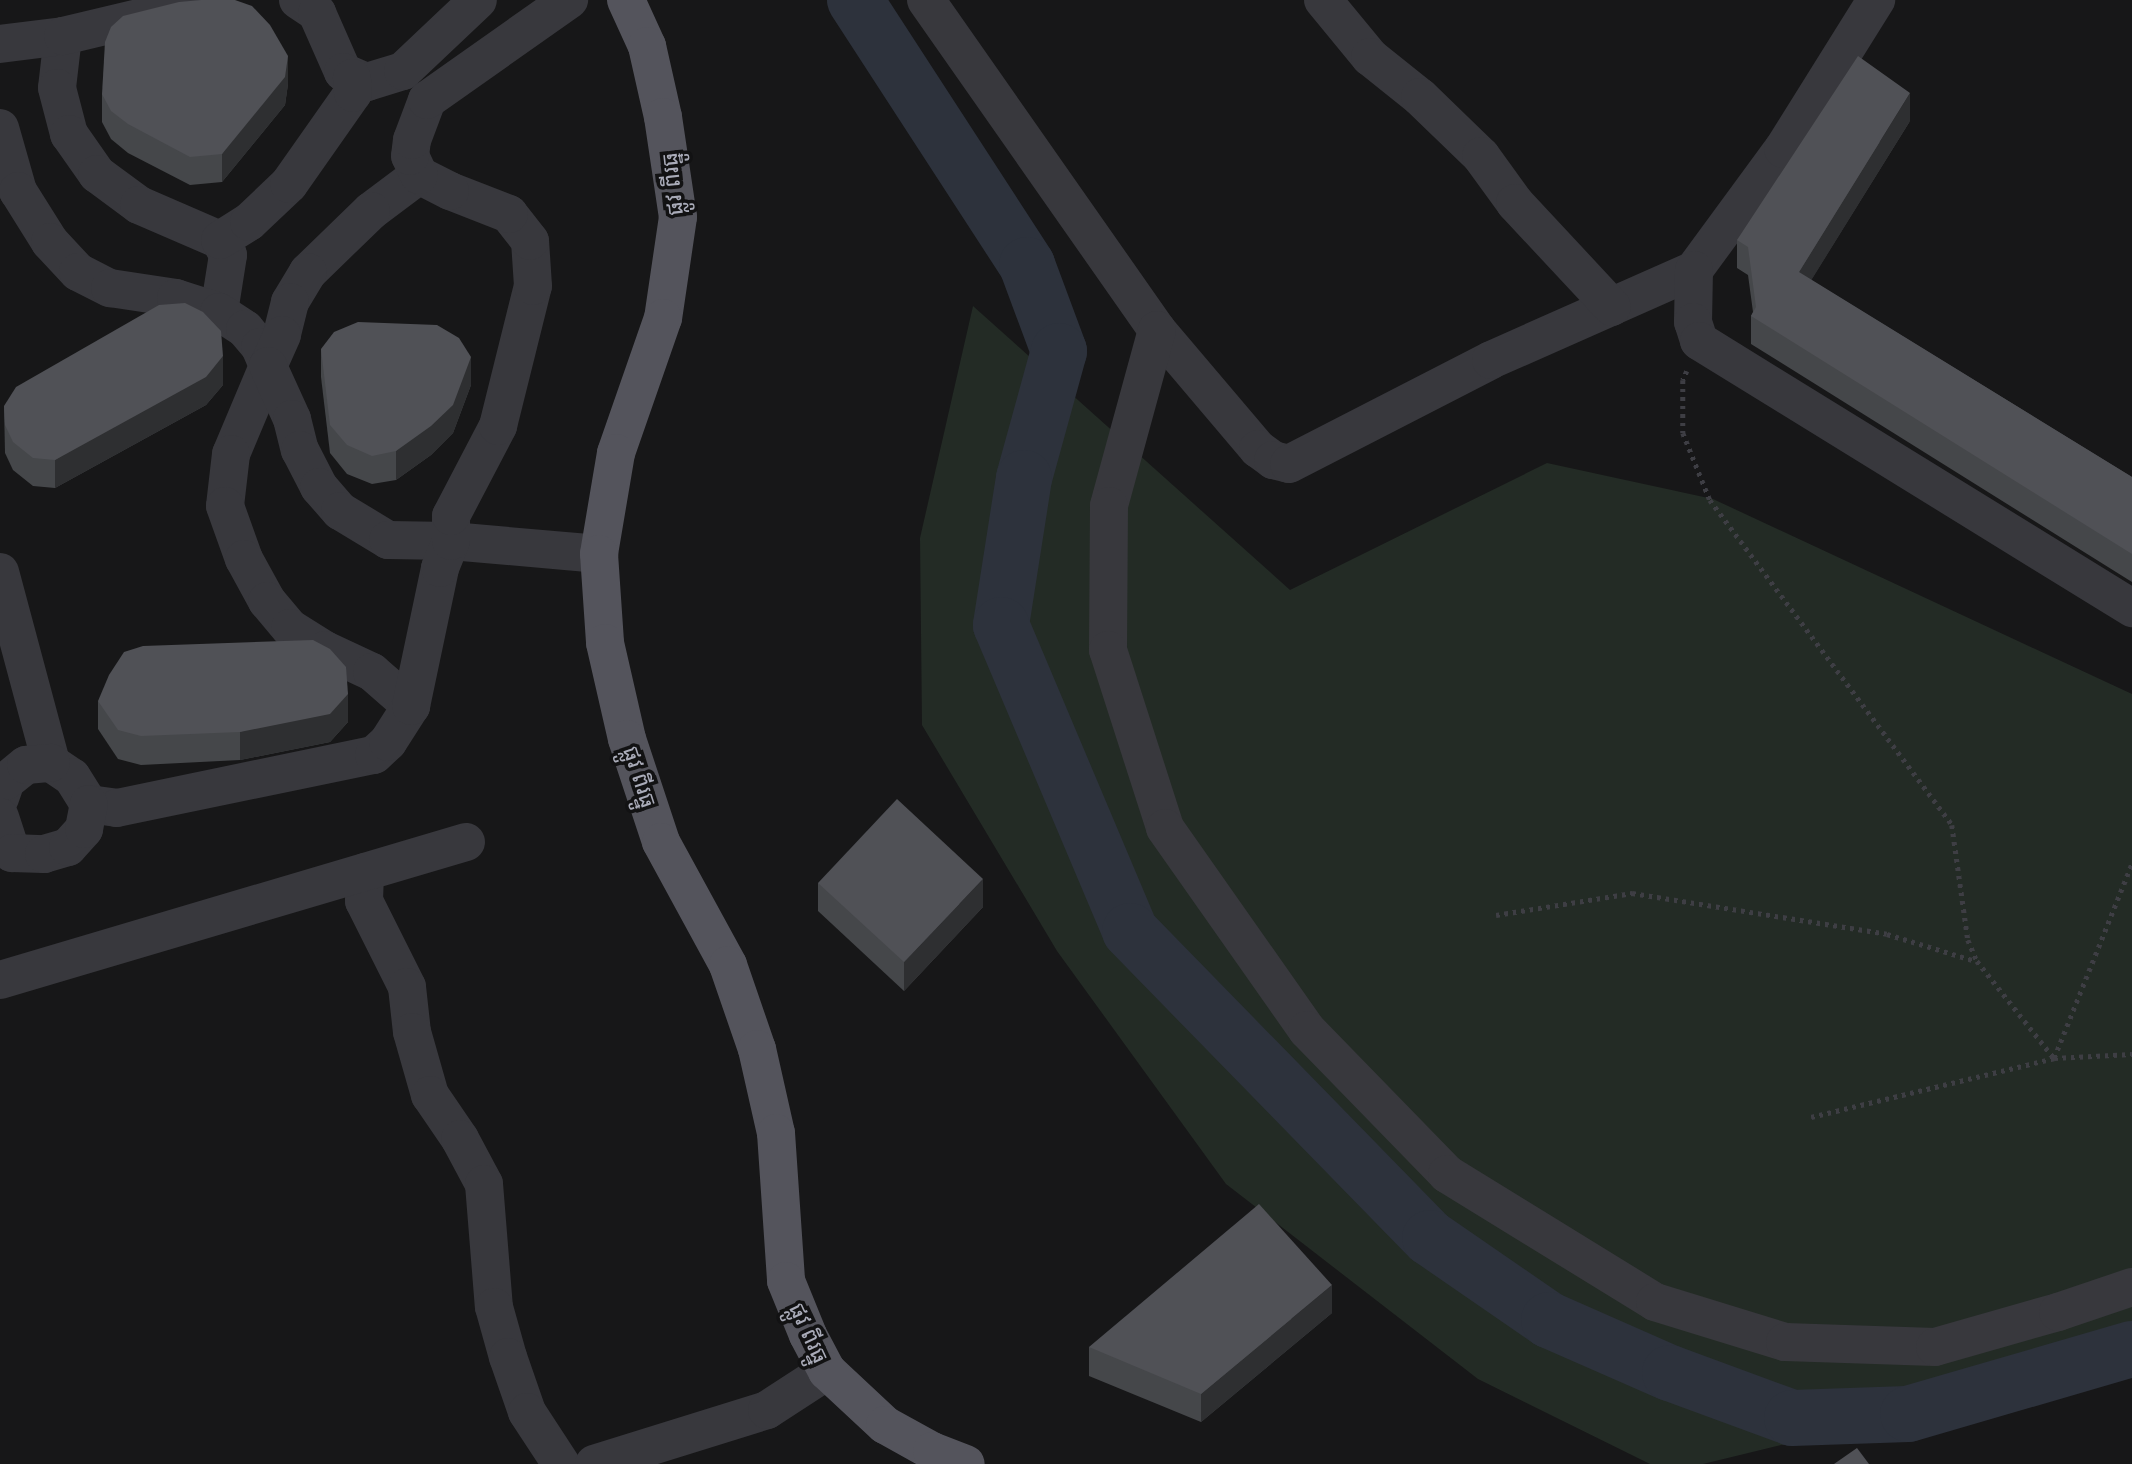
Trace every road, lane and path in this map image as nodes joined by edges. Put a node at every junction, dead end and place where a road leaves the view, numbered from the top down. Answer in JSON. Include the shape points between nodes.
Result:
{"nodes":[{"id":1,"x":214,"y":0,"type":"edge"},
{"id":2,"x":298,"y":0,"type":"edge"},
{"id":3,"x":478,"y":0,"type":"edge"},
{"id":4,"x":569,"y":0,"type":"edge"},
{"id":5,"x":626,"y":0,"type":"edge"},
{"id":6,"x":926,"y":0,"type":"edge"},
{"id":7,"x":1323,"y":0,"type":"edge"},
{"id":8,"x":1870,"y":3,"type":"edge"},
{"id":9,"x":63,"y":36,"type":"junction"},
{"id":10,"x":0,"y":45,"type":"edge"},
{"id":11,"x":403,"y":71,"type":"junction"},
{"id":12,"x":352,"y":78,"type":"junction"},
{"id":13,"x":427,"y":100,"type":"junction"},
{"id":14,"x":0,"y":128,"type":"edge"},
{"id":15,"x":419,"y":175,"type":"junction"},
{"id":16,"x":220,"y":240,"type":"junction"},
{"id":17,"x":1694,"y":270,"type":"junction"},
{"id":18,"x":1612,"y":307,"type":"junction"},
{"id":19,"x":219,"y":312,"type":"junction"},
{"id":20,"x":1157,"y":330,"type":"junction"},
{"id":21,"x":1699,"y":341,"type":"junction"},
{"id":22,"x":268,"y":366,"type":"junction"},
{"id":23,"x":451,"y":541,"type":"junction"},
{"id":24,"x":599,"y":554,"type":"junction"},
{"id":25,"x":0,"y":572,"type":"edge"},
{"id":26,"x":2132,"y":608,"type":"edge"},
{"id":27,"x":411,"y":706,"type":"junction"},
{"id":28,"x":51,"y":763,"type":"junction"},
{"id":29,"x":0,"y":798,"type":"edge"},
{"id":30,"x":89,"y":804,"type":"junction"},
{"id":31,"x":0,"y":817,"type":"edge"},
{"id":32,"x":466,"y":842,"type":"dead end"},
{"id":33,"x":6,"y":855,"type":"edge"},
{"id":34,"x":2132,"y":863,"type":"edge"},
{"id":35,"x":365,"y":872,"type":"junction"},
{"id":36,"x":1496,"y":915,"type":"dead end"},
{"id":37,"x":1977,"y":961,"type":"junction"},
{"id":38,"x":0,"y":980,"type":"edge"},
{"id":39,"x":2132,"y":1054,"type":"edge"},
{"id":40,"x":2054,"y":1058,"type":"junction"},
{"id":41,"x":1811,"y":1117,"type":"dead end"},
{"id":42,"x":2132,"y":1287,"type":"edge"},
{"id":43,"x":827,"y":1371,"type":"junction"},
{"id":44,"x":561,"y":1464,"type":"edge"},
{"id":45,"x":594,"y":1464,"type":"edge"},
{"id":46,"x":966,"y":1464,"type":"edge"}],
"edges":[{"from":1,"to":9,"type":"street"},
{"from":2,"to":12,"type":"street","via":[[317,13],[343,72]]},
{"from":3,"to":11,"type":"street"},
{"from":4,"to":13,"type":"street"},
{"from":5,"to":24,"type":"main road","name":"ផ្លូវ ពីរធ្នូ","via":[[646,46],[663,117],[678,217],[663,318],[616,453]]},
{"from":6,"to":20,"type":"street"},
{"from":7,"to":18,"type":"street","via":[[1370,57],[1420,97],[1480,156],[1515,203]]},
{"from":8,"to":17,"type":"street","via":[[1783,149]]},
{"from":9,"to":10,"type":"street"},
{"from":9,"to":16,"type":"street","via":[[57,88],[69,134],[97,174],[139,205]]},
{"from":11,"to":12,"type":"street","via":[[367,82]]},
{"from":11,"to":13,"type":"street"},
{"from":12,"to":16,"type":"street","via":[[353,93],[289,184],[249,222]]},
{"from":13,"to":15,"type":"street","via":[[410,156]]},
{"from":14,"to":19,"type":"street","via":[[18,191],[50,242],[78,272],[110,288],[176,298]]},
{"from":15,"to":22,"type":"street","via":[[371,212],[308,272],[290,302]]},
{"from":15,"to":23,"type":"street","via":[[509,214],[530,241],[533,286],[498,426],[454,507]]},
{"from":16,"to":19,"type":"street","via":[[228,256]]},
{"from":17,"to":18,"type":"street"},
{"from":17,"to":21,"type":"street","via":[[1693,321]]},
{"from":18,"to":20,"type":"street","via":[[1491,360],[1289,464],[1258,449]]},
{"from":19,"to":22,"type":"street","via":[[246,329]]},
{"from":20,"to":42,"type":"street","via":[[1109,506],[1108,650],[1165,828],[1307,1030],[1447,1174],[1656,1302],[1785,1342],[1935,1347]]},
{"from":21,"to":26,"type":"street"},
{"from":21,"to":37,"type":"path","via":[[1683,380],[1684,433],[1710,500],[1952,825],[1968,940]]},
{"from":22,"to":23,"type":"street","via":[[292,419],[300,450],[319,486],[340,511],[388,540]]},
{"from":22,"to":27,"type":"street","via":[[231,454],[225,506],[244,559],[267,601],[289,628],[372,672]]},
{"from":23,"to":24,"type":"street"},
{"from":23,"to":27,"type":"street","via":[[440,568]]},
{"from":24,"to":43,"type":"main road","name":"ផ្លូវ ពីរធ្នូ","via":[[605,643],[627,739],[661,842],[728,965],[757,1049],[776,1133],[786,1281]]},
{"from":25,"to":28,"type":"street"},
{"from":27,"to":30,"type":"street","via":[[374,755],[117,808]]},
{"from":28,"to":29,"type":"street","via":[[26,765],[6,781]]},
{"from":28,"to":30,"type":"street","via":[[72,777]]},
{"from":30,"to":33,"type":"street","via":[[85,829],[68,847],[44,854]]},
{"from":31,"to":33,"type":"street"},
{"from":32,"to":35,"type":"street"},
{"from":34,"to":40,"type":"path"},
{"from":35,"to":38,"type":"street"},
{"from":35,"to":44,"type":"street","via":[[364,901],[407,987],[412,1032],[430,1095],[484,1184],[494,1307],[508,1357],[527,1412]]},
{"from":36,"to":37,"type":"path","via":[[1632,893],[1887,934]]},
{"from":37,"to":40,"type":"path"},
{"from":39,"to":40,"type":"path"},
{"from":40,"to":41,"type":"path"},
{"from":43,"to":45,"type":"street","via":[[767,1410]]},
{"from":43,"to":46,"type":"main road","name":"ផ្លូវ ពីរធ្នូ","via":[[884,1425]]}]}
